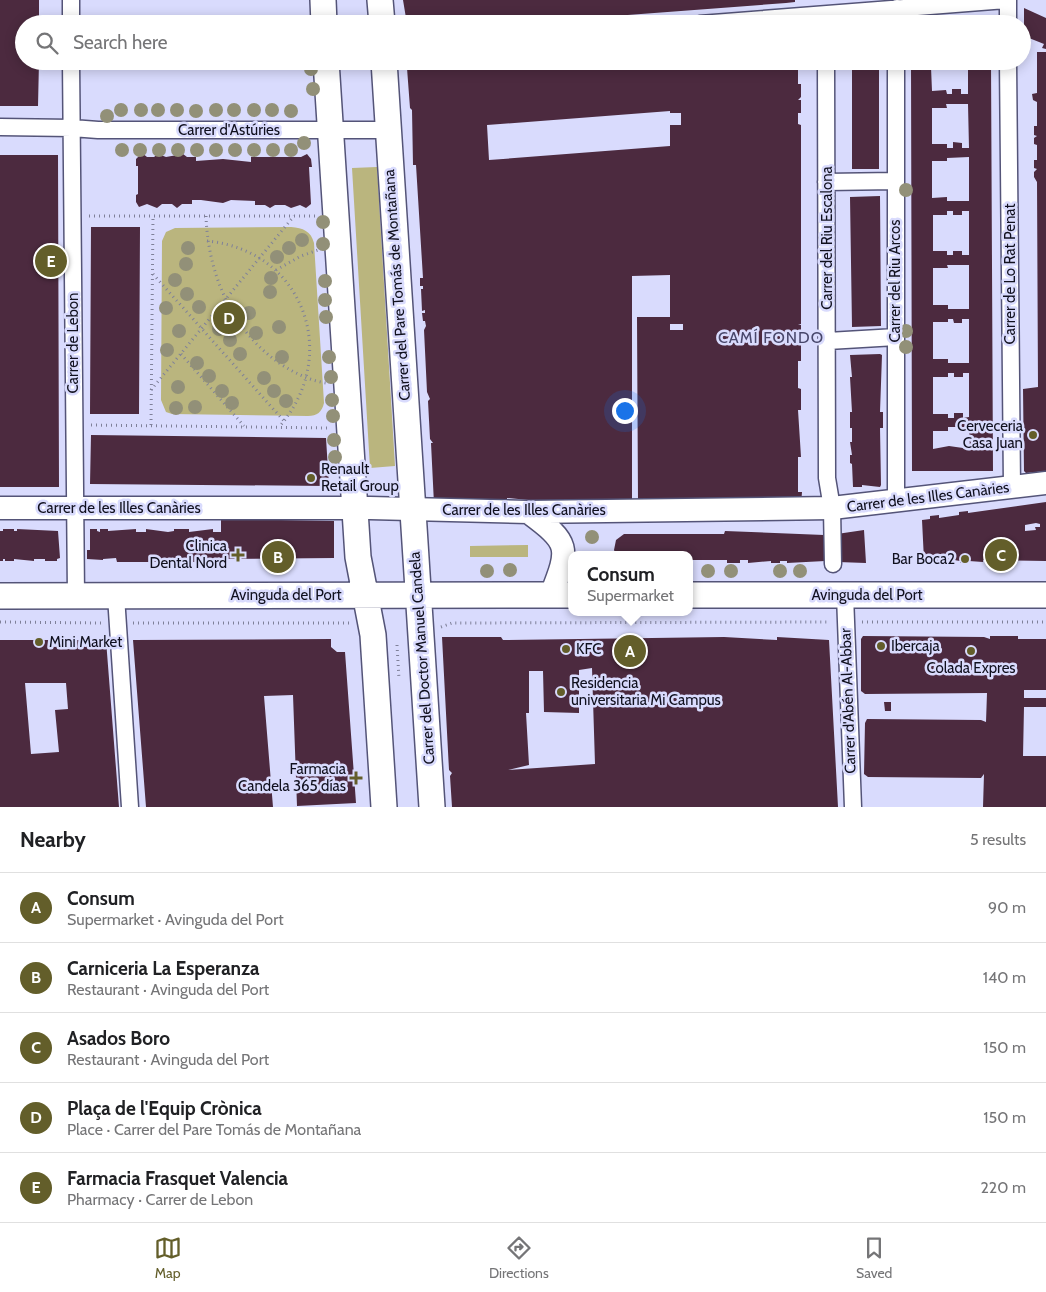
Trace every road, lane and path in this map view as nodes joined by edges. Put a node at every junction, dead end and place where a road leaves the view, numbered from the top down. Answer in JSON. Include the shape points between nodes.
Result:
{"nodes":[{"id":1,"x":71,"y":0,"type":"edge"},
{"id":2,"x":323,"y":0,"type":"edge"},
{"id":3,"x":380,"y":0,"type":"edge"},
{"id":4,"x":1007,"y":0,"type":"edge"},
{"id":5,"x":826,"y":13,"type":"edge"},
{"id":6,"x":71,"y":15,"type":"edge"},
{"id":7,"x":324,"y":15,"type":"edge"},
{"id":8,"x":381,"y":15,"type":"edge"},
{"id":9,"x":803,"y":15,"type":"edge"},
{"id":10,"x":873,"y":15,"type":"edge"},
{"id":11,"x":904,"y":15,"type":"edge"},
{"id":12,"x":1008,"y":15,"type":"edge"},
{"id":13,"x":71,"y":70,"type":"edge"},
{"id":14,"x":327,"y":70,"type":"edge"},
{"id":15,"x":384,"y":70,"type":"edge"},
{"id":16,"x":826,"y":70,"type":"edge"},
{"id":17,"x":896,"y":70,"type":"edge"},
{"id":18,"x":1008,"y":70,"type":"edge"},
{"id":19,"x":0,"y":127,"type":"edge"},
{"id":20,"x":72,"y":128,"type":"junction"},
{"id":21,"x":387,"y":130,"type":"junction"},
{"id":22,"x":331,"y":131,"type":"junction"},
{"id":23,"x":895,"y":181,"type":"junction"},
{"id":24,"x":826,"y":182,"type":"junction"},
{"id":25,"x":89,"y":216,"type":"dead end"},
{"id":26,"x":153,"y":216,"type":"junction"},
{"id":27,"x":206,"y":216,"type":"junction"},
{"id":28,"x":294,"y":216,"type":"junction"},
{"id":29,"x":317,"y":216,"type":"dead end"},
{"id":30,"x":207,"y":241,"type":"junction"},
{"id":31,"x":319,"y":250,"type":"dead end"},
{"id":32,"x":260,"y":258,"type":"junction"},
{"id":33,"x":276,"y":270,"type":"junction"},
{"id":34,"x":153,"y":274,"type":"junction"},
{"id":35,"x":226,"y":299,"type":"junction"},
{"id":36,"x":202,"y":329,"type":"junction"},
{"id":37,"x":896,"y":337,"type":"junction"},
{"id":38,"x":828,"y":340,"type":"junction"},
{"id":39,"x":181,"y":354,"type":"junction"},
{"id":40,"x":306,"y":377,"type":"junction"},
{"id":41,"x":327,"y":383,"type":"dead end"},
{"id":42,"x":152,"y":390,"type":"junction"},
{"id":43,"x":284,"y":421,"type":"junction"},
{"id":44,"x":88,"y":425,"type":"dead end"},
{"id":45,"x":151,"y":426,"type":"junction"},
{"id":46,"x":245,"y":427,"type":"junction"},
{"id":47,"x":279,"y":427,"type":"junction"},
{"id":48,"x":329,"y":428,"type":"dead end"},
{"id":49,"x":1046,"y":483,"type":"edge"},
{"id":50,"x":1012,"y":487,"type":"junction"},
{"id":51,"x":896,"y":501,"type":"junction"},
{"id":52,"x":75,"y":507,"type":"junction"},
{"id":53,"x":0,"y":508,"type":"edge"},
{"id":54,"x":354,"y":508,"type":"junction"},
{"id":55,"x":832,"y":508,"type":"junction"},
{"id":56,"x":412,"y":509,"type":"junction"},
{"id":57,"x":528,"y":512,"type":"junction"},
{"id":58,"x":833,"y":564,"type":"dead end"},
{"id":59,"x":364,"y":595,"type":"junction"},
{"id":60,"x":418,"y":595,"type":"junction"},
{"id":61,"x":561,"y":595,"type":"edge"},
{"id":62,"x":693,"y":595,"type":"edge"},
{"id":63,"x":844,"y":595,"type":"junction"},
{"id":64,"x":1046,"y":595,"type":"edge"},
{"id":65,"x":0,"y":596,"type":"edge"},
{"id":66,"x":76,"y":596,"type":"junction"},
{"id":67,"x":116,"y":596,"type":"junction"},
{"id":68,"x":0,"y":622,"type":"edge"},
{"id":69,"x":832,"y":622,"type":"dead end"},
{"id":70,"x":855,"y":622,"type":"dead end"},
{"id":71,"x":1046,"y":622,"type":"edge"},
{"id":72,"x":109,"y":623,"type":"dead end"},
{"id":73,"x":128,"y":623,"type":"dead end"},
{"id":74,"x":350,"y":626,"type":"dead end"},
{"id":75,"x":438,"y":631,"type":"dead end"},
{"id":76,"x":130,"y":807,"type":"edge"},
{"id":77,"x":384,"y":807,"type":"edge"},
{"id":78,"x":432,"y":807,"type":"edge"},
{"id":79,"x":852,"y":807,"type":"edge"}],
"edges":[{"from":1,"to":6,"type":"street"},
{"from":2,"to":7,"type":"main road"},
{"from":3,"to":8,"type":"main road"},
{"from":4,"to":11,"type":"street"},
{"from":4,"to":12,"type":"street"},
{"from":5,"to":9,"type":"street"},
{"from":5,"to":10,"type":"street"},
{"from":13,"to":20,"type":"street","name":"Carrer de Lebon"},
{"from":14,"to":22,"type":"main road"},
{"from":15,"to":21,"type":"main road","name":"Carrer del Pare Tomás de Montañana"},
{"from":16,"to":24,"type":"street","name":"Carrer del Riu Escalona"},
{"from":17,"to":23,"type":"street","name":"Carrer del Riu Arcos"},
{"from":18,"to":50,"type":"street","name":"Carrer de Lo Rat Penat"},
{"from":19,"to":20,"type":"street","name":"Carrer d'Astúries"},
{"from":20,"to":22,"type":"street","name":"Carrer d'Astúries"},
{"from":20,"to":52,"type":"street","name":"Carrer de Lebon"},
{"from":21,"to":22,"type":"street","name":"Carrer d'Astúries"},
{"from":21,"to":56,"type":"main road","name":"Carrer del Pare Tomás de Montañana"},
{"from":22,"to":54,"type":"main road"},
{"from":23,"to":24,"type":"street"},
{"from":23,"to":37,"type":"street","name":"Carrer del Riu Arcos"},
{"from":24,"to":38,"type":"street","name":"Carrer del Riu Escalona"},
{"from":25,"to":26,"type":"path"},
{"from":26,"to":27,"type":"path"},
{"from":26,"to":34,"type":"path"},
{"from":27,"to":28,"type":"path"},
{"from":27,"to":30,"type":"path"},
{"from":28,"to":29,"type":"path"},
{"from":28,"to":32,"type":"path"},
{"from":30,"to":32,"type":"path","via":[[228,244]]},
{"from":30,"to":35,"type":"path","via":[[217,280]]},
{"from":31,"to":33,"type":"path"},
{"from":32,"to":33,"type":"path"},
{"from":32,"to":35,"type":"path"},
{"from":33,"to":40,"type":"path","via":[[296,295],[307,324],[310,346]]},
{"from":34,"to":36,"type":"path"},
{"from":34,"to":42,"type":"path"},
{"from":35,"to":36,"type":"path"},
{"from":35,"to":40,"type":"path","via":[[250,338],[279,363]]},
{"from":36,"to":39,"type":"path"},
{"from":36,"to":43,"type":"path"},
{"from":37,"to":38,"type":"street"},
{"from":37,"to":51,"type":"street","name":"Carrer del Riu Arcos"},
{"from":38,"to":55,"type":"street","name":"Carrer del Riu Escalona","via":[[827,478]]},
{"from":39,"to":42,"type":"path"},
{"from":39,"to":46,"type":"path"},
{"from":40,"to":41,"type":"path"},
{"from":40,"to":43,"type":"path","via":[[293,410]]},
{"from":42,"to":45,"type":"path"},
{"from":43,"to":47,"type":"path"},
{"from":44,"to":45,"type":"path"},
{"from":45,"to":46,"type":"path"},
{"from":46,"to":47,"type":"path"},
{"from":47,"to":48,"type":"path"},
{"from":49,"to":50,"type":"street","name":"Carrer de les Illes Canàries"},
{"from":50,"to":51,"type":"street","name":"Carrer de les Illes Canàries"},
{"from":51,"to":55,"type":"street","name":"Carrer de les Illes Canàries"},
{"from":52,"to":53,"type":"street","name":"Carrer de les Illes Canàries"},
{"from":52,"to":54,"type":"street","name":"Carrer de les Illes Canàries"},
{"from":52,"to":66,"type":"street","name":"Carrer de Lebon"},
{"from":54,"to":56,"type":"street","name":"Carrer de les Illes Canàries"},
{"from":54,"to":59,"type":"main road"},
{"from":55,"to":57,"type":"street","name":"Carrer de les Illes Canàries"},
{"from":55,"to":58,"type":"street","name":"Carrer del Riu Escalona"},
{"from":56,"to":57,"type":"street","name":"Carrer de les Illes Canàries"},
{"from":56,"to":60,"type":"main road","name":"Carrer del Doctor Manuel Candela"},
{"from":57,"to":61,"type":"street","via":[[554,531],[564,550]]},
{"from":59,"to":60,"type":"main road","name":"Avinguda del Port"},
{"from":59,"to":67,"type":"main road","name":"Avinguda del Port"},
{"from":59,"to":77,"type":"main road","via":[[373,635]]},
{"from":60,"to":61,"type":"main road","name":"Avinguda del Port"},
{"from":60,"to":78,"type":"main road","name":"Carrer del Doctor Manuel Candela"},
{"from":62,"to":63,"type":"main road","name":"Avinguda del Port"},
{"from":63,"to":64,"type":"main road","name":"Avinguda del Port"},
{"from":63,"to":79,"type":"street","name":"Carrer d'Abén Al-Abbar"},
{"from":65,"to":66,"type":"main road","name":"Avinguda del Port"},
{"from":66,"to":67,"type":"main road","name":"Avinguda del Port"},
{"from":67,"to":76,"type":"street"},
{"from":68,"to":72,"type":"path"},
{"from":69,"to":75,"type":"path","via":[[452,623]]},
{"from":70,"to":71,"type":"path"},
{"from":73,"to":74,"type":"path","via":[[346,622]]}]}
